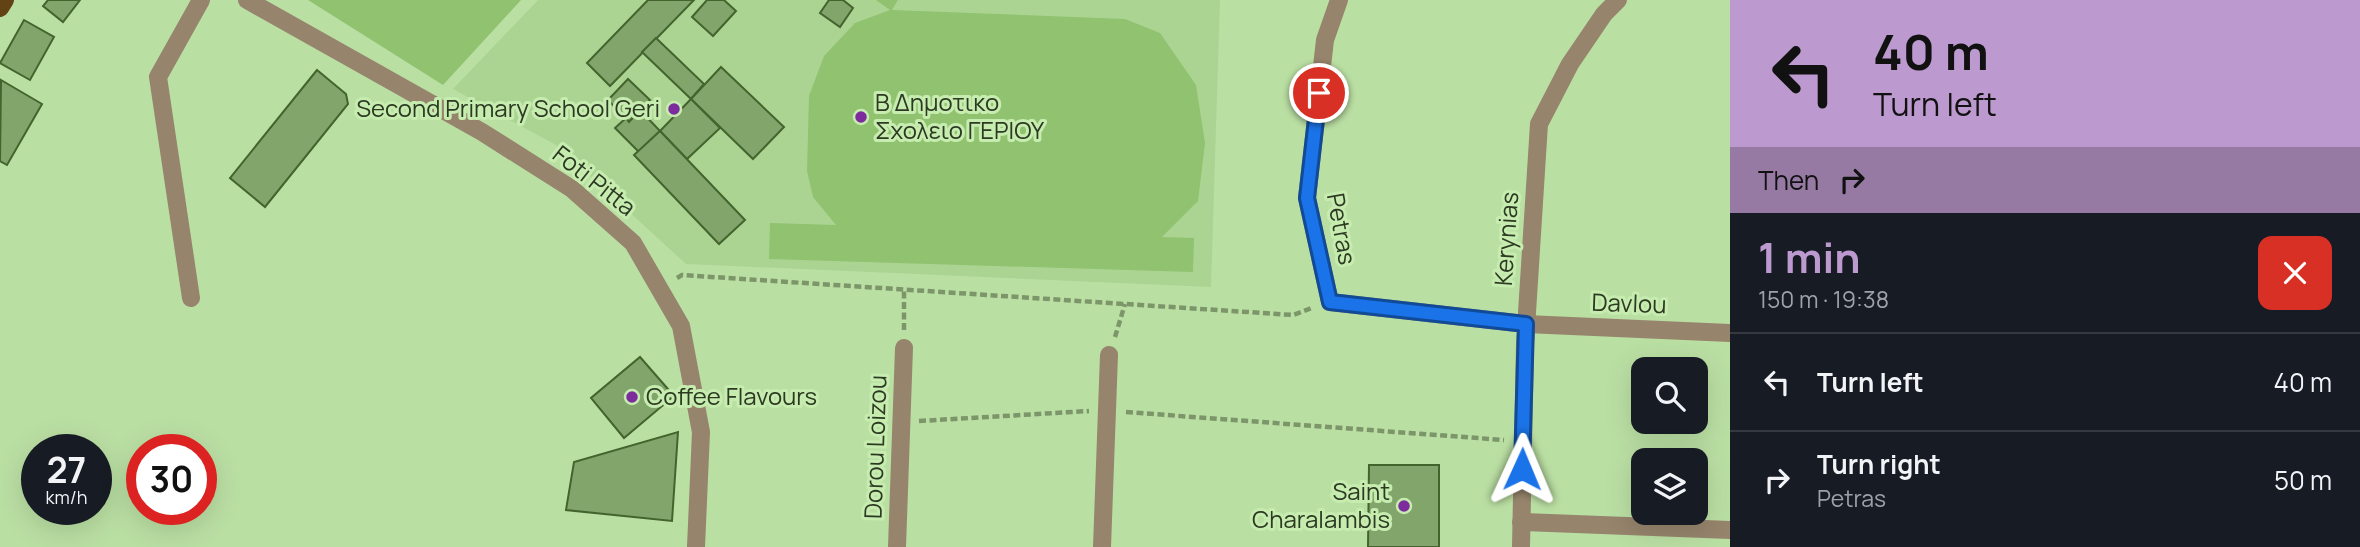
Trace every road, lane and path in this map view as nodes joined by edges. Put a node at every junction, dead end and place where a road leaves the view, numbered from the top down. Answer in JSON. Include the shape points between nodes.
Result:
{"nodes":[{"id":1,"x":5,"y":0,"type":"edge"},
{"id":2,"x":201,"y":0,"type":"edge"},
{"id":3,"x":247,"y":0,"type":"edge"},
{"id":4,"x":1339,"y":0,"type":"edge"},
{"id":5,"x":1618,"y":0,"type":"edge"},
{"id":6,"x":0,"y":8,"type":"edge"},
{"id":7,"x":659,"y":288,"type":"junction"},
{"id":8,"x":904,"y":290,"type":"junction"},
{"id":9,"x":191,"y":298,"type":"dead end"},
{"id":10,"x":1330,"y":302,"type":"junction"},
{"id":11,"x":1125,"y":304,"type":"junction"},
{"id":12,"x":1526,"y":324,"type":"junction"},
{"id":13,"x":1730,"y":333,"type":"edge"},
{"id":14,"x":904,"y":348,"type":"joint"},
{"id":15,"x":1109,"y":355,"type":"joint"},
{"id":16,"x":1107,"y":410,"type":"junction"},
{"id":17,"x":901,"y":422,"type":"junction"},
{"id":18,"x":1523,"y":442,"type":"junction"},
{"id":19,"x":1521,"y":522,"type":"junction"},
{"id":20,"x":1730,"y":530,"type":"edge"},
{"id":21,"x":696,"y":547,"type":"edge"},
{"id":22,"x":897,"y":547,"type":"edge"},
{"id":23,"x":1102,"y":547,"type":"edge"},
{"id":24,"x":1521,"y":547,"type":"edge"}],
"edges":[{"from":1,"to":6,"type":"main road"},
{"from":2,"to":9,"type":"street","via":[[158,77]]},
{"from":3,"to":7,"type":"street","name":"Foti Pitta","via":[[482,132],[572,189],[633,243]]},
{"from":4,"to":10,"type":"street","name":"Petras","via":[[1325,40],[1307,198]]},
{"from":5,"to":12,"type":"street","name":"Kerynias","via":[[1570,64],[1539,124]]},
{"from":7,"to":8,"type":"path","via":[[682,275]]},
{"from":7,"to":21,"type":"street","name":"Foti Pitta","via":[[681,326],[701,432]]},
{"from":8,"to":11,"type":"path"},
{"from":8,"to":14,"type":"path"},
{"from":10,"to":11,"type":"path","via":[[1293,315]]},
{"from":10,"to":12,"type":"street","name":"Davlou"},
{"from":11,"to":15,"type":"path"},
{"from":12,"to":13,"type":"street","name":"Davlou"},
{"from":12,"to":18,"type":"street","name":"Kerynias"},
{"from":14,"to":17,"type":"street","name":"Dorou Loizou"},
{"from":15,"to":16,"type":"street"},
{"from":16,"to":17,"type":"path"},
{"from":16,"to":18,"type":"path"},
{"from":16,"to":23,"type":"street"},
{"from":17,"to":22,"type":"street","name":"Dorou Loizou"},
{"from":18,"to":19,"type":"street","name":"Kerynias"},
{"from":19,"to":20,"type":"street"},
{"from":19,"to":24,"type":"street","name":"Kerynias"}]}
